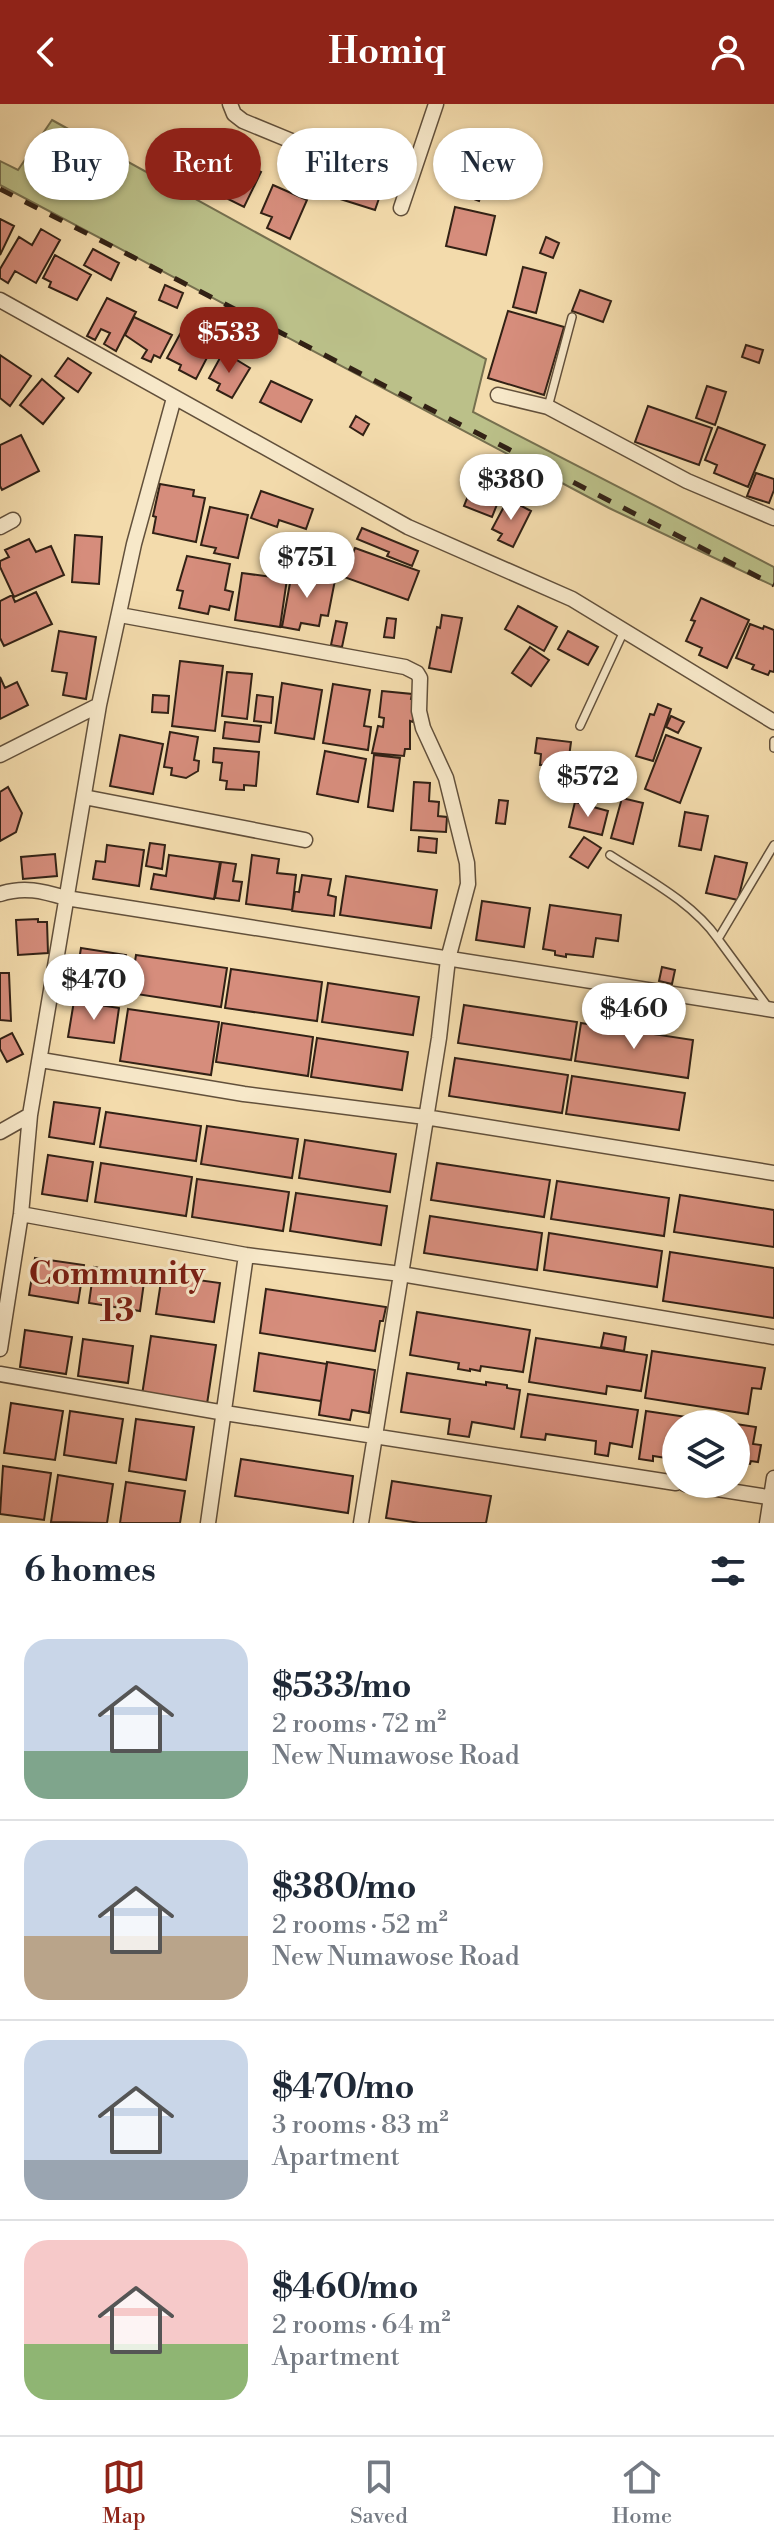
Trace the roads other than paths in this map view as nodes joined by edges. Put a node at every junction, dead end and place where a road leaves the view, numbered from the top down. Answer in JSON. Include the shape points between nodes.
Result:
{"nodes":[{"id":1,"x":230,"y":104,"type":"edge"},
{"id":2,"x":436,"y":104,"type":"edge"},
{"id":3,"x":277,"y":135,"type":"edge"},
{"id":4,"x":401,"y":208,"type":"dead end"},
{"id":5,"x":0,"y":300,"type":"edge"},
{"id":6,"x":572,"y":317,"type":"dead end"},
{"id":7,"x":498,"y":395,"type":"dead end"},
{"id":8,"x":174,"y":398,"type":"junction"},
{"id":9,"x":548,"y":407,"type":"junction"},
{"id":10,"x":774,"y":518,"type":"edge"},
{"id":11,"x":120,"y":615,"type":"junction"},
{"id":12,"x":624,"y":631,"type":"junction"},
{"id":13,"x":99,"y":705,"type":"junction"},
{"id":14,"x":774,"y":722,"type":"edge"},
{"id":15,"x":580,"y":726,"type":"dead end"},
{"id":16,"x":774,"y":741,"type":"edge"},
{"id":17,"x":774,"y":748,"type":"edge"},
{"id":18,"x":0,"y":755,"type":"edge"},
{"id":19,"x":84,"y":797,"type":"junction"},
{"id":20,"x":305,"y":840,"type":"dead end"},
{"id":21,"x":774,"y":845,"type":"edge"},
{"id":22,"x":610,"y":855,"type":"dead end"},
{"id":23,"x":0,"y":894,"type":"edge"},
{"id":24,"x":66,"y":898,"type":"junction"},
{"id":25,"x":718,"y":939,"type":"junction"},
{"id":26,"x":448,"y":959,"type":"junction"},
{"id":27,"x":772,"y":1009,"type":"edge"},
{"id":28,"x":41,"y":1060,"type":"junction"},
{"id":29,"x":30,"y":1115,"type":"junction"},
{"id":30,"x":425,"y":1117,"type":"junction"},
{"id":31,"x":0,"y":1132,"type":"edge"},
{"id":32,"x":774,"y":1173,"type":"edge"},
{"id":33,"x":21,"y":1214,"type":"junction"},
{"id":34,"x":246,"y":1255,"type":"junction"},
{"id":35,"x":401,"y":1274,"type":"junction"},
{"id":36,"x":774,"y":1337,"type":"edge"},
{"id":37,"x":0,"y":1349,"type":"edge"},
{"id":38,"x":0,"y":1374,"type":"edge"},
{"id":39,"x":225,"y":1413,"type":"junction"},
{"id":40,"x":375,"y":1435,"type":"junction"},
{"id":41,"x":774,"y":1478,"type":"edge"},
{"id":42,"x":662,"y":1481,"type":"edge"},
{"id":43,"x":750,"y":1494,"type":"edge"},
{"id":44,"x":773,"y":1498,"type":"edge"},
{"id":45,"x":208,"y":1523,"type":"edge"},
{"id":46,"x":361,"y":1523,"type":"edge"},
{"id":47,"x":767,"y":1523,"type":"edge"}],
"edges":[{"from":1,"to":3,"type":"street","via":[[243,121]]},
{"from":2,"to":4,"type":"street"},
{"from":5,"to":8,"type":"street"},
{"from":6,"to":9,"type":"lane"},
{"from":7,"to":9,"type":"street"},
{"from":8,"to":11,"type":"street"},
{"from":8,"to":12,"type":"street","via":[[408,527],[572,599]]},
{"from":9,"to":10,"type":"street","via":[[687,481]]},
{"from":11,"to":13,"type":"street"},
{"from":11,"to":26,"type":"street","via":[[417,673],[423,728],[446,778],[467,863],[468,884]]},
{"from":12,"to":14,"type":"street"},
{"from":12,"to":15,"type":"lane"},
{"from":13,"to":18,"type":"street"},
{"from":13,"to":19,"type":"street"},
{"from":16,"to":17,"type":"lane"},
{"from":19,"to":20,"type":"street"},
{"from":19,"to":24,"type":"street"},
{"from":21,"to":25,"type":"lane"},
{"from":22,"to":25,"type":"lane","via":[[685,904]]},
{"from":23,"to":24,"type":"street","via":[[34,889]]},
{"from":24,"to":26,"type":"street"},
{"from":24,"to":28,"type":"street"},
{"from":25,"to":27,"type":"lane"},
{"from":26,"to":27,"type":"street"},
{"from":26,"to":30,"type":"street"},
{"from":28,"to":29,"type":"street"},
{"from":28,"to":30,"type":"street"},
{"from":29,"to":31,"type":"street"},
{"from":29,"to":33,"type":"street"},
{"from":30,"to":32,"type":"street"},
{"from":30,"to":35,"type":"street"},
{"from":33,"to":34,"type":"street"},
{"from":33,"to":37,"type":"street"},
{"from":34,"to":35,"type":"street"},
{"from":34,"to":39,"type":"street"},
{"from":35,"to":36,"type":"street"},
{"from":35,"to":40,"type":"street"},
{"from":38,"to":39,"type":"street"},
{"from":39,"to":40,"type":"street"},
{"from":39,"to":45,"type":"street"},
{"from":40,"to":42,"type":"street"},
{"from":40,"to":46,"type":"street"},
{"from":41,"to":44,"type":"street"},
{"from":43,"to":44,"type":"street"},
{"from":44,"to":47,"type":"street"}]}
